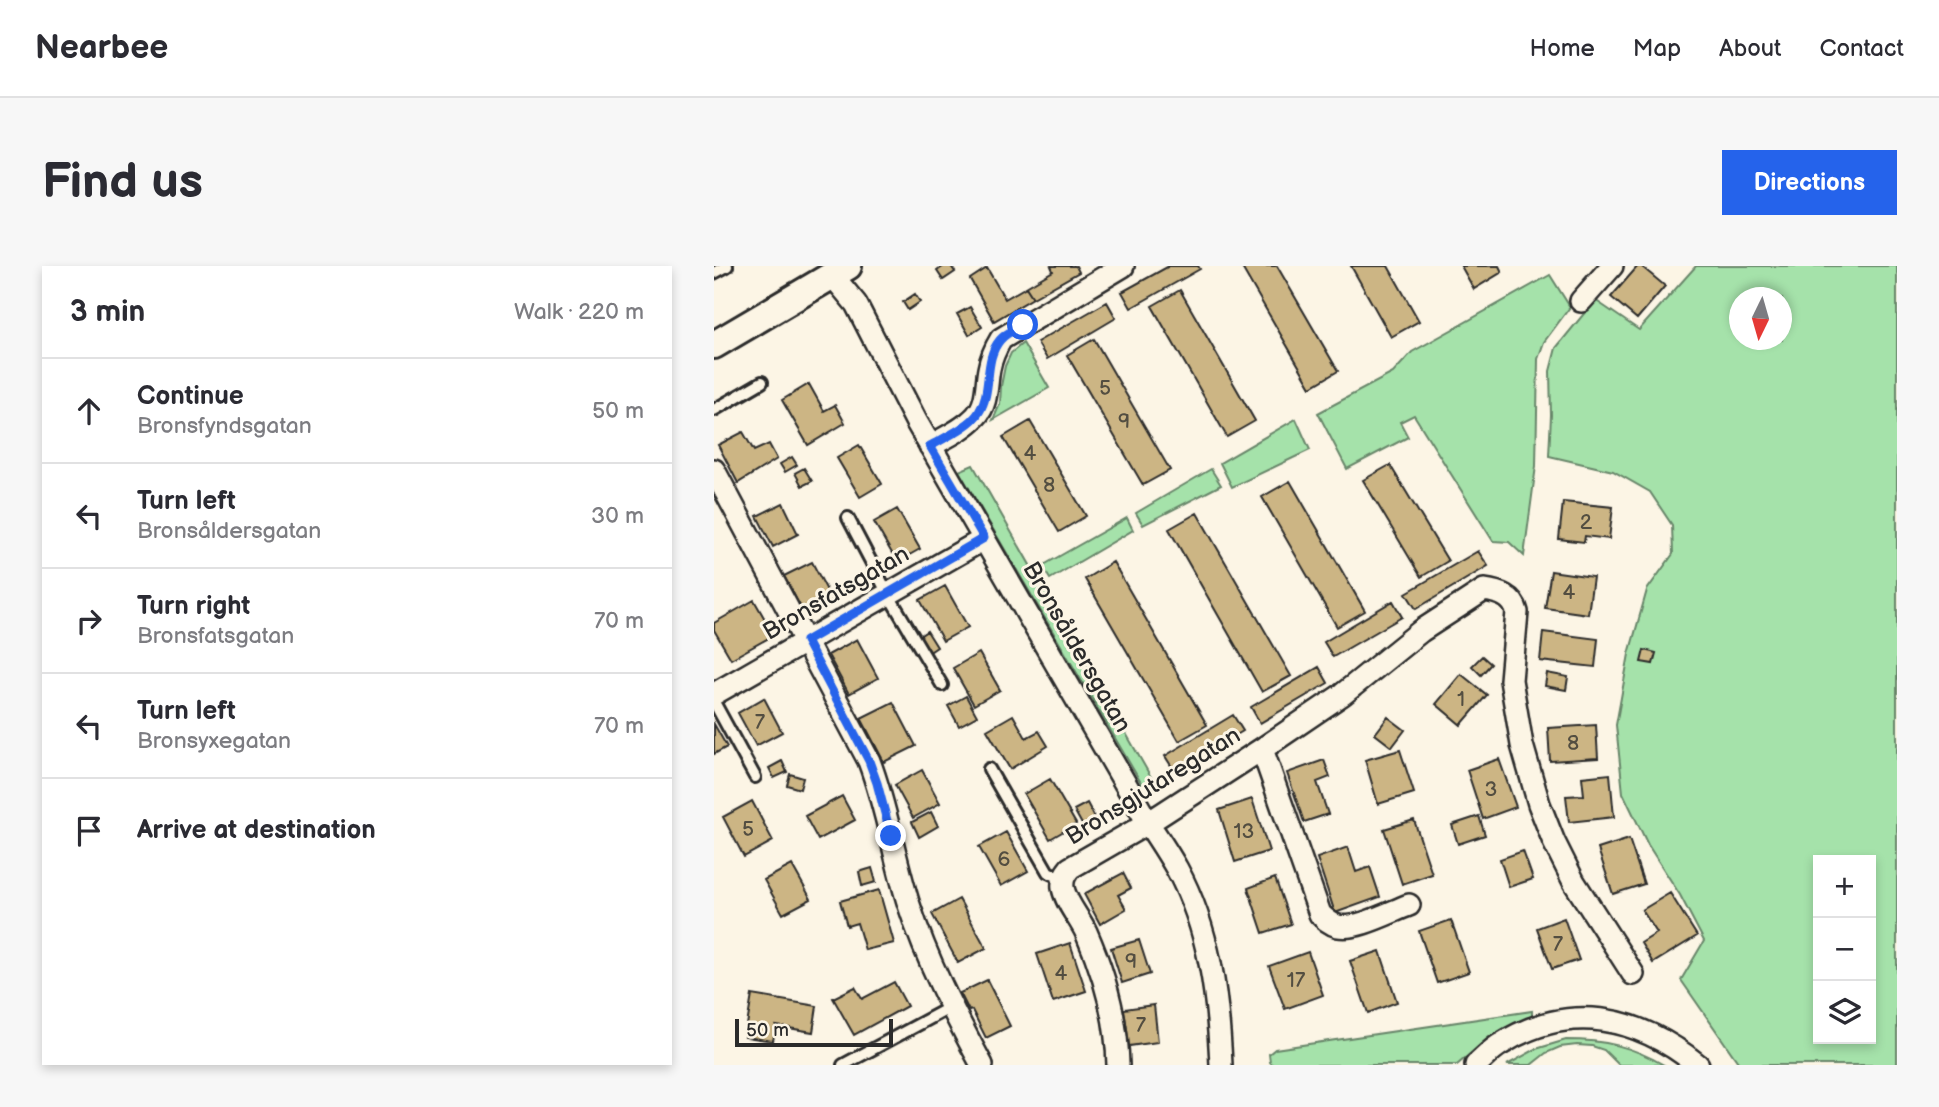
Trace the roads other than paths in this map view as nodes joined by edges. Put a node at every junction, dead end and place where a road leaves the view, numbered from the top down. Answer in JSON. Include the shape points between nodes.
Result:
{"nodes":[{"id":1,"x":727,"y":266,"type":"edge"},
{"id":2,"x":1124,"y":266,"type":"edge"},
{"id":3,"x":1612,"y":266,"type":"edge"},
{"id":4,"x":835,"y":269,"type":"edge"},
{"id":5,"x":714,"y":273,"type":"edge"},
{"id":6,"x":1581,"y":301,"type":"dead end"},
{"id":7,"x":714,"y":345,"type":"edge"},
{"id":8,"x":762,"y":382,"type":"dead end"},
{"id":9,"x":714,"y":410,"type":"edge"},
{"id":10,"x":930,"y":446,"type":"junction"},
{"id":11,"x":714,"y":470,"type":"edge"},
{"id":12,"x":848,"y":518,"type":"dead end"},
{"id":13,"x":984,"y":538,"type":"junction"},
{"id":14,"x":888,"y":594,"type":"junction"},
{"id":15,"x":806,"y":641,"type":"junction"},
{"id":16,"x":942,"y":685,"type":"dead end"},
{"id":17,"x":714,"y":694,"type":"edge"},
{"id":18,"x":714,"y":702,"type":"edge"},
{"id":19,"x":1262,"y":749,"type":"junction"},
{"id":20,"x":989,"y":769,"type":"dead end"},
{"id":21,"x":755,"y":777,"type":"dead end"},
{"id":22,"x":1148,"y":823,"type":"junction"},
{"id":23,"x":1063,"y":879,"type":"junction"},
{"id":24,"x":1409,"y":905,"type":"dead end"},
{"id":25,"x":1633,"y":974,"type":"dead end"},
{"id":26,"x":951,"y":1007,"type":"junction"},
{"id":27,"x":842,"y":1065,"type":"edge"},
{"id":28,"x":982,"y":1065,"type":"edge"},
{"id":29,"x":1118,"y":1065,"type":"edge"},
{"id":30,"x":1221,"y":1065,"type":"edge"},
{"id":31,"x":1476,"y":1065,"type":"edge"},
{"id":32,"x":1698,"y":1065,"type":"edge"}],
"edges":[{"from":1,"to":5,"type":"lane"},
{"from":2,"to":10,"type":"street","via":[[1001,339],[993,351],[978,415]]},
{"from":3,"to":6,"type":"street"},
{"from":4,"to":7,"type":"street"},
{"from":4,"to":10,"type":"street","name":"Bronsåldersgatan"},
{"from":8,"to":9,"type":"lane"},
{"from":10,"to":13,"type":"street","name":"Bronsåldersgatan"},
{"from":11,"to":15,"type":"street"},
{"from":12,"to":14,"type":"lane"},
{"from":13,"to":14,"type":"street","name":"Bronsfatsgatan"},
{"from":13,"to":22,"type":"street","name":"Bronsåldersgatan"},
{"from":14,"to":15,"type":"street","name":"Bronsfatsgatan"},
{"from":14,"to":16,"type":"lane"},
{"from":15,"to":17,"type":"street","name":"Bronsfatsgatan"},
{"from":15,"to":26,"type":"street","via":[[873,772],[922,946]]},
{"from":18,"to":21,"type":"lane"},
{"from":19,"to":22,"type":"street","name":"Bronsgjutaregatan"},
{"from":19,"to":24,"type":"street","name":"Bronsgjutaregatan","via":[[1320,914],[1328,922],[1351,927]]},
{"from":19,"to":25,"type":"street","name":"Bronsgjutaregatan","via":[[1471,598],[1484,590],[1509,597],[1517,612],[1511,658],[1513,702],[1539,804],[1574,882]]},
{"from":20,"to":23,"type":"lane","via":[[1048,872]]},
{"from":22,"to":23,"type":"street","name":"Bronsgjutaregatan","via":[[1070,868]]},
{"from":22,"to":30,"type":"street","name":"Bronsåldersgatan","via":[[1177,870],[1206,946],[1216,991]]},
{"from":23,"to":29,"type":"street","name":"Bronsgjutaregatan","via":[[1114,1019]]},
{"from":26,"to":27,"type":"lane"},
{"from":26,"to":28,"type":"street"},
{"from":31,"to":32,"type":"street","via":[[1500,1044],[1540,1025],[1580,1017],[1648,1033]]}]}
